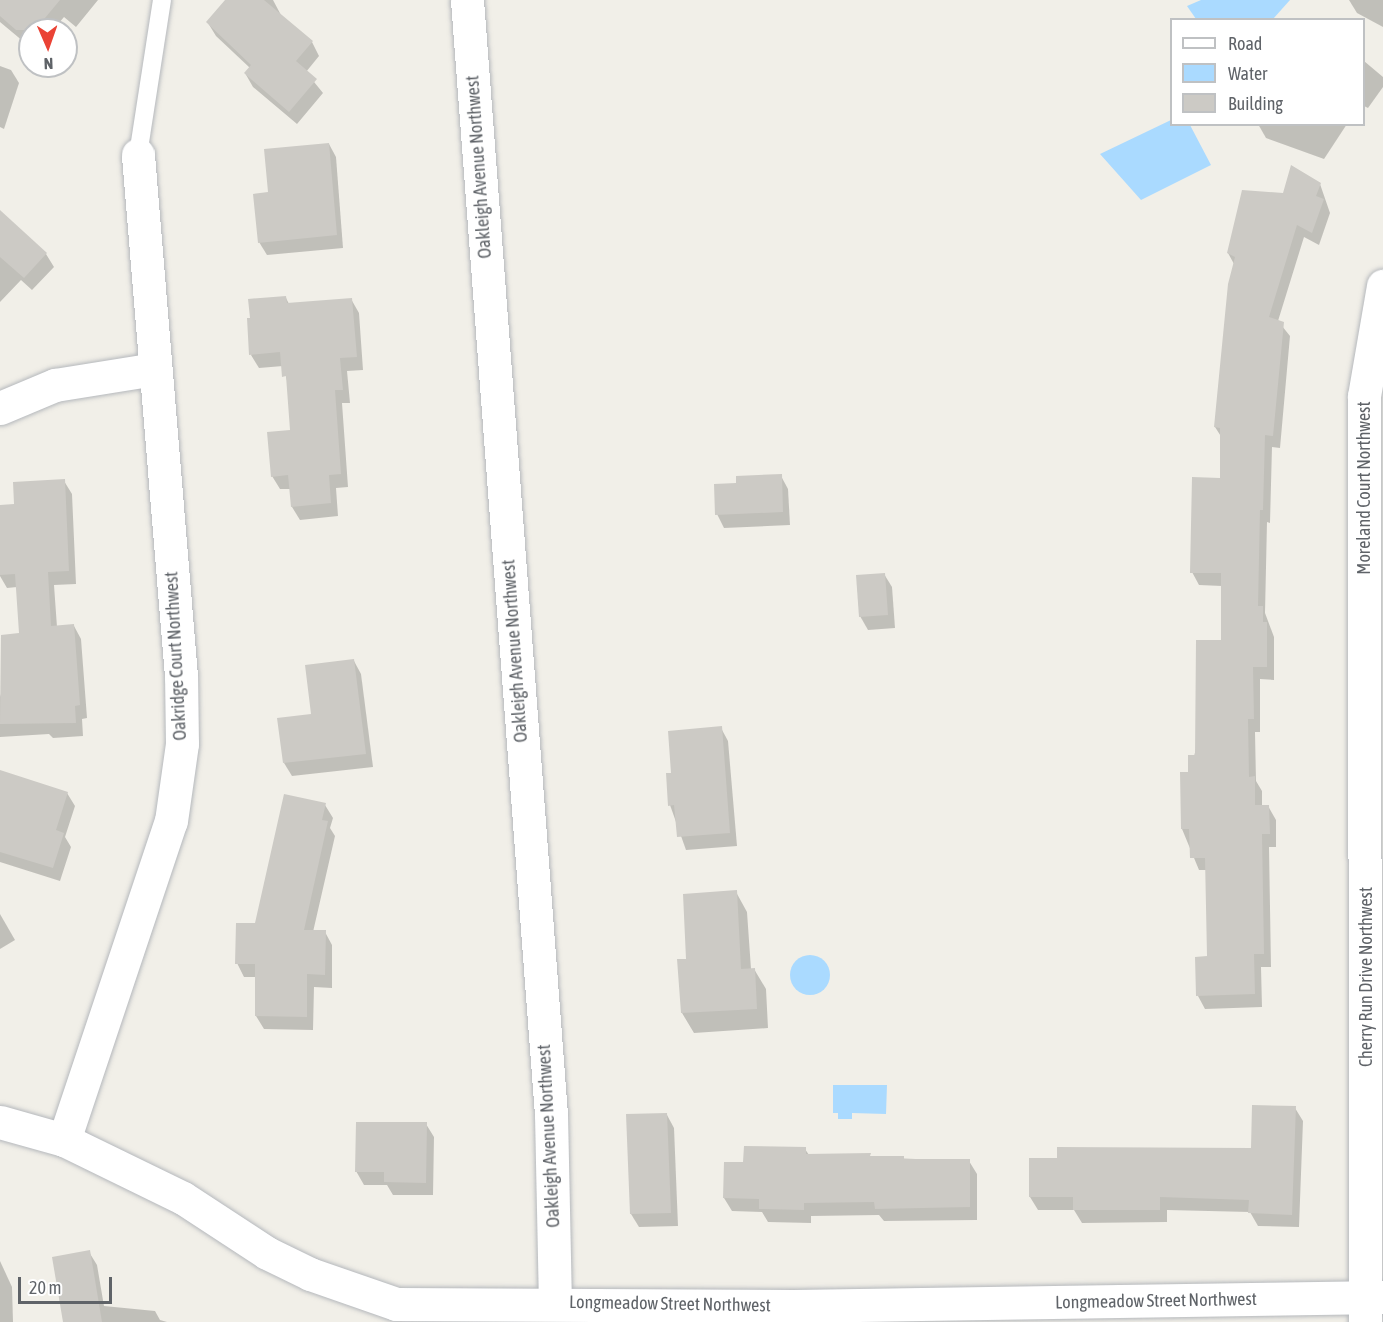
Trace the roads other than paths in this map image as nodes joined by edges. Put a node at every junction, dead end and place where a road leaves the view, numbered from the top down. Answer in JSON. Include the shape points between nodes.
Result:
{"nodes":[{"id":1,"x":162,"y":0,"type":"edge"},
{"id":2,"x":467,"y":0,"type":"edge"},
{"id":3,"x":138,"y":155,"type":"joint"},
{"id":4,"x":1383,"y":286,"type":"edge"},
{"id":5,"x":155,"y":369,"type":"junction"},
{"id":6,"x":0,"y":408,"type":"edge"},
{"id":7,"x":1373,"y":657,"type":"edge"},
{"id":8,"x":0,"y":1122,"type":"edge"},
{"id":9,"x":64,"y":1140,"type":"junction"},
{"id":10,"x":555,"y":1303,"type":"junction"},
{"id":11,"x":1371,"y":1306,"type":"edge"},
{"id":12,"x":832,"y":1314,"type":"edge"}],
"edges":[{"from":1,"to":3,"type":"lane"},
{"from":2,"to":10,"type":"street","name":"Oakleigh Avenue Northwest","via":[[551,1114]]},
{"from":3,"to":5,"type":"street","name":"Oakridge Court Northwest"},
{"from":4,"to":7,"type":"street","name":"Moreland Court Northwest","via":[[1364,396]]},
{"from":5,"to":6,"type":"street","via":[[55,384]]},
{"from":5,"to":9,"type":"street","name":"Oakridge Court Northwest","via":[[181,676],[182,744],[175,803]]},
{"from":7,"to":11,"type":"street","name":"Cherry Run Drive Northwest"},
{"from":8,"to":9,"type":"street","name":"Longmeadow Street Northwest"},
{"from":9,"to":10,"type":"street","name":"Longmeadow Street Northwest","via":[[183,1198],[267,1253],[356,1291],[396,1304],[443,1307]]},
{"from":10,"to":12,"type":"street","name":"Longmeadow Street Northwest"},
{"from":11,"to":12,"type":"street","name":"Longmeadow Street Northwest"}]}
